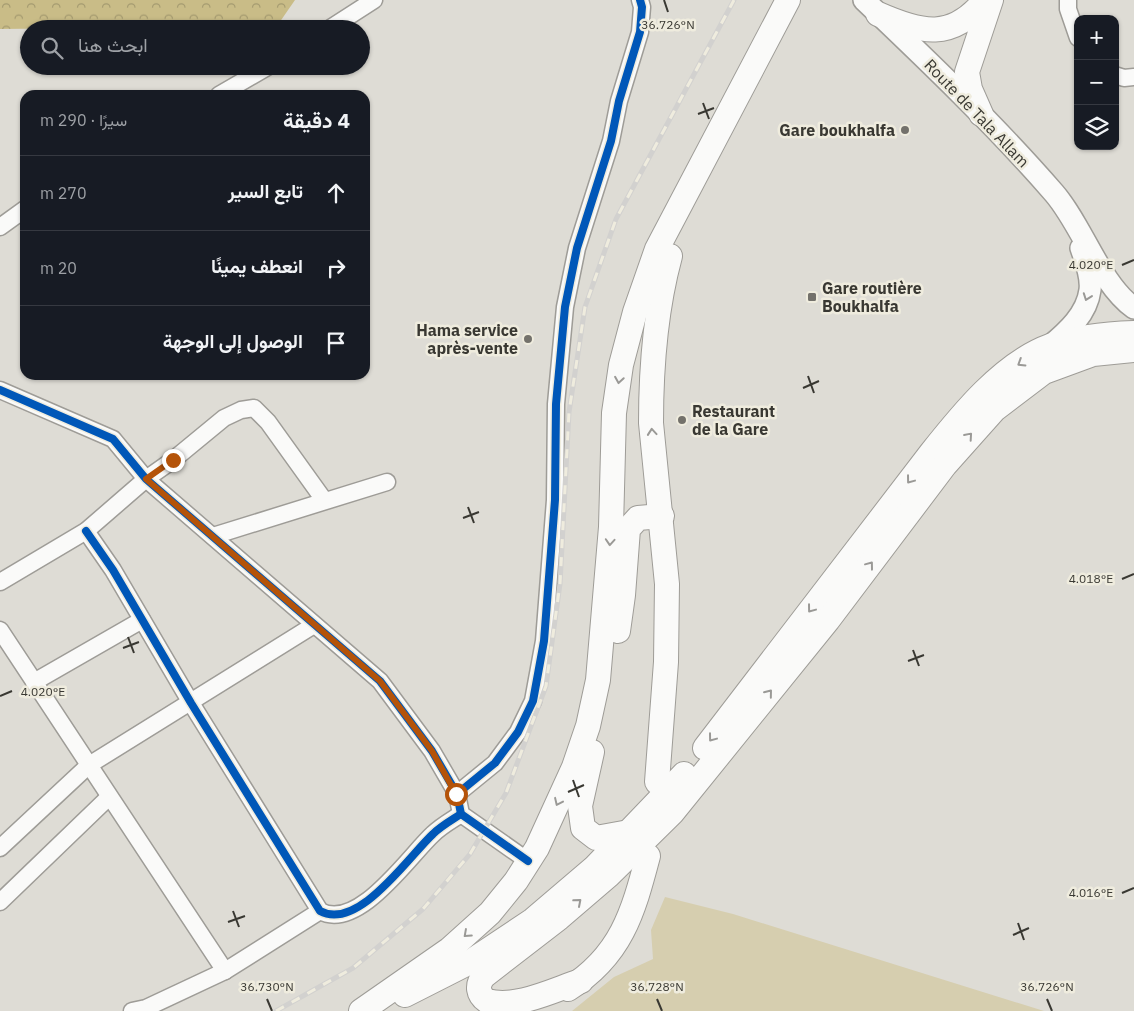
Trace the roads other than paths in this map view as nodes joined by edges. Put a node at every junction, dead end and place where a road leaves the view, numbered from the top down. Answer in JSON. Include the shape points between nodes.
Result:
{"nodes":[{"id":1,"x":374,"y":0,"type":"edge"},
{"id":2,"x":640,"y":0,"type":"edge"},
{"id":3,"x":788,"y":0,"type":"edge"},
{"id":4,"x":801,"y":0,"type":"edge"},
{"id":5,"x":985,"y":0,"type":"edge"},
{"id":6,"x":991,"y":0,"type":"edge"},
{"id":7,"x":1068,"y":0,"type":"edge"},
{"id":8,"x":871,"y":7,"type":"edge"},
{"id":9,"x":343,"y":20,"type":"edge"},
{"id":10,"x":1074,"y":26,"type":"edge"},
{"id":11,"x":253,"y":75,"type":"edge"},
{"id":12,"x":1119,"y":76,"type":"edge"},
{"id":13,"x":1134,"y":77,"type":"edge"},
{"id":14,"x":228,"y":90,"type":"edge"},
{"id":15,"x":981,"y":114,"type":"junction"},
{"id":16,"x":20,"y":213,"type":"edge"},
{"id":17,"x":1071,"y":216,"type":"junction"},
{"id":18,"x":0,"y":227,"type":"edge"},
{"id":19,"x":657,"y":249,"type":"junction"},
{"id":20,"x":1134,"y":308,"type":"edge"},
{"id":21,"x":1134,"y":333,"type":"edge"},
{"id":22,"x":1049,"y":347,"type":"junction"},
{"id":23,"x":1134,"y":350,"type":"edge"},
{"id":24,"x":0,"y":390,"type":"edge"},
{"id":25,"x":146,"y":479,"type":"junction"},
{"id":26,"x":657,"y":481,"type":"junction"},
{"id":27,"x":387,"y":482,"type":"dead end"},
{"id":28,"x":324,"y":500,"type":"junction"},
{"id":29,"x":662,"y":516,"type":"junction"},
{"id":30,"x":86,"y":531,"type":"junction"},
{"id":31,"x":213,"y":536,"type":"junction"},
{"id":32,"x":0,"y":582,"type":"edge"},
{"id":33,"x":142,"y":620,"type":"junction"},
{"id":34,"x":314,"y":625,"type":"junction"},
{"id":35,"x":0,"y":630,"type":"edge"},
{"id":36,"x":34,"y":682,"type":"junction"},
{"id":37,"x":191,"y":703,"type":"junction"},
{"id":38,"x":89,"y":765,"type":"junction"},
{"id":39,"x":657,"y":782,"type":"dead end"},
{"id":40,"x":456,"y":794,"type":"junction"},
{"id":41,"x":109,"y":797,"type":"junction"},
{"id":42,"x":461,"y":814,"type":"junction"},
{"id":43,"x":629,"y":832,"type":"junction"},
{"id":44,"x":0,"y":848,"type":"edge"},
{"id":45,"x":648,"y":856,"type":"dead end"},
{"id":46,"x":528,"y":861,"type":"junction"},
{"id":47,"x":0,"y":902,"type":"edge"},
{"id":48,"x":320,"y":911,"type":"junction"},
{"id":49,"x":540,"y":933,"type":"junction"},
{"id":50,"x":225,"y":970,"type":"junction"},
{"id":51,"x":581,"y":981,"type":"junction"},
{"id":52,"x":132,"y":1011,"type":"edge"},
{"id":53,"x":361,"y":1011,"type":"edge"},
{"id":54,"x":373,"y":1011,"type":"edge"},
{"id":55,"x":405,"y":1011,"type":"edge"},
{"id":56,"x":513,"y":1011,"type":"edge"}],
"edges":[{"from":1,"to":9,"type":"street"},
{"from":2,"to":40,"type":"street","via":[[640,32],[611,141],[577,248],[565,307],[556,404],[555,500],[544,641],[533,701],[518,732],[495,763]]},
{"from":3,"to":19,"type":"highway"},
{"from":26,"to":4,"type":"highway","one_way":true,"via":[[651,423],[652,370],[662,285],[672,251]]},
{"from":5,"to":8,"type":"highway","via":[[972,16],[942,28],[905,26]]},
{"from":6,"to":15,"type":"highway","via":[[967,72],[970,89]]},
{"from":7,"to":10,"type":"street"},
{"from":8,"to":15,"type":"main road","name":"Route de Tala Allam"},
{"from":11,"to":14,"type":"street"},
{"from":12,"to":13,"type":"street"},
{"from":15,"to":17,"type":"main road","name":"Route de Tala Allam","via":[[1056,194]]},
{"from":16,"to":18,"type":"street"},
{"from":17,"to":20,"type":"main road","via":[[1109,279]]},
{"from":17,"to":22,"type":"main road","one_way":true,"via":[[1088,268],[1090,290],[1071,328]]},
{"from":19,"to":26,"type":"highway","via":[[640,348],[635,422],[640,463]]},
{"from":19,"to":46,"type":"highway","one_way":true,"via":[[621,365],[614,413],[611,527],[598,680],[588,726],[574,767]]},
{"from":21,"to":22,"type":"highway","via":[[1105,334]]},
{"from":22,"to":43,"type":"highway","one_way":true,"via":[[1017,365],[957,420],[676,786]]},
{"from":49,"to":23,"type":"highway","one_way":true,"via":[[608,876],[672,813],[828,620],[945,465],[994,410],[1044,372],[1094,354]]},
{"from":24,"to":25,"type":"street","via":[[113,439]]},
{"from":25,"to":28,"type":"street","via":[[224,418],[254,408],[268,422]]},
{"from":25,"to":30,"type":"street"},
{"from":25,"to":31,"type":"street"},
{"from":26,"to":29,"type":"highway"},
{"from":27,"to":28,"type":"street"},
{"from":28,"to":31,"type":"street"},
{"from":29,"to":39,"type":"highway","via":[[667,584],[666,662]]},
{"from":29,"to":43,"type":"highway","via":[[638,518],[628,529],[623,595],[614,650],[580,806],[583,828],[589,835],[603,838]]},
{"from":30,"to":32,"type":"street"},
{"from":30,"to":33,"type":"street"},
{"from":31,"to":34,"type":"street"},
{"from":33,"to":36,"type":"street"},
{"from":33,"to":37,"type":"street"},
{"from":34,"to":37,"type":"street"},
{"from":34,"to":40,"type":"street","via":[[380,681],[432,751]]},
{"from":35,"to":36,"type":"street"},
{"from":36,"to":38,"type":"street"},
{"from":37,"to":38,"type":"street"},
{"from":37,"to":48,"type":"street"},
{"from":38,"to":41,"type":"street"},
{"from":38,"to":44,"type":"street"},
{"from":40,"to":42,"type":"street"},
{"from":41,"to":47,"type":"street"},
{"from":41,"to":50,"type":"street"},
{"from":42,"to":46,"type":"street"},
{"from":42,"to":48,"type":"street","via":[[433,834],[384,888],[343,914],[332,916]]},
{"from":43,"to":54,"type":"highway","via":[[594,868],[533,920],[470,962]]},
{"from":45,"to":51,"type":"highway","via":[[628,924],[612,951]]},
{"from":46,"to":53,"type":"highway","one_way":true,"via":[[490,913],[450,949]]},
{"from":48,"to":50,"type":"street"},
{"from":49,"to":51,"type":"highway","via":[[482,979],[478,988],[482,997],[490,1002],[523,1000]]},
{"from":49,"to":55,"type":"highway","via":[[475,974]]},
{"from":50,"to":52,"type":"street","via":[[146,1008]]},
{"from":51,"to":56,"type":"highway"}]}
